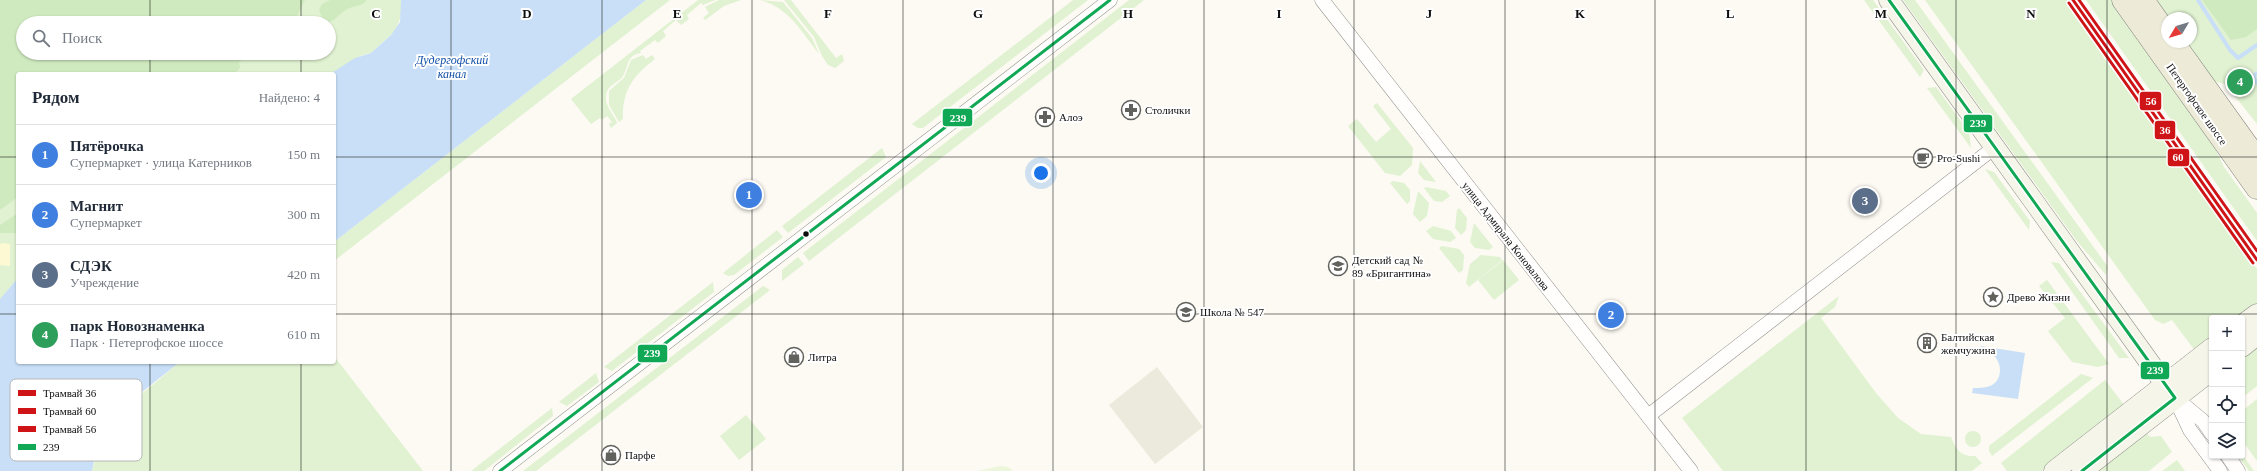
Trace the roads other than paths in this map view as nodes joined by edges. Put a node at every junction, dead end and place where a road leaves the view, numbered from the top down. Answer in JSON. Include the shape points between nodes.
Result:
{"nodes":[{"id":1,"x":1110,"y":0,"type":"edge"},
{"id":2,"x":1322,"y":0,"type":"edge"},
{"id":3,"x":1889,"y":0,"type":"edge"},
{"id":4,"x":2123,"y":0,"type":"edge"},
{"id":5,"x":2143,"y":0,"type":"edge"},
{"id":6,"x":2161,"y":26,"type":"edge"},
{"id":7,"x":2177,"y":48,"type":"edge"},
{"id":8,"x":1995,"y":147,"type":"junction"},
{"id":9,"x":2257,"y":159,"type":"edge"},
{"id":10,"x":2257,"y":188,"type":"edge"},
{"id":11,"x":2257,"y":314,"type":"edge"},
{"id":12,"x":2245,"y":324,"type":"edge"},
{"id":13,"x":2257,"y":335,"type":"edge"},
{"id":14,"x":2245,"y":345,"type":"edge"},
{"id":15,"x":2209,"y":351,"type":"edge"},
{"id":16,"x":2209,"y":372,"type":"edge"},
{"id":17,"x":2170,"y":391,"type":"junction"},
{"id":18,"x":1648,"y":416,"type":"junction"},
{"id":19,"x":2209,"y":430,"type":"edge"},
{"id":20,"x":2230,"y":459,"type":"edge"},
{"id":21,"x":500,"y":471,"type":"edge"},
{"id":22,"x":1691,"y":471,"type":"edge"},
{"id":23,"x":2054,"y":471,"type":"edge"},
{"id":24,"x":2082,"y":471,"type":"edge"},
{"id":25,"x":2220,"y":471,"type":"edge"},
{"id":26,"x":2238,"y":471,"type":"edge"}],
"edges":[{"from":1,"to":21,"type":"street"},
{"from":2,"to":18,"type":"street","name":"улица Адмирала Коновалова"},
{"from":3,"to":8,"type":"street"},
{"from":4,"to":10,"type":"main road","name":"Петергофское шоссе"},
{"from":5,"to":6,"type":"main road"},
{"from":7,"to":9,"type":"main road","name":"Петергофское шоссе"},
{"from":8,"to":17,"type":"street"},
{"from":8,"to":18,"type":"street"},
{"from":11,"to":12,"type":"street"},
{"from":13,"to":14,"type":"street"},
{"from":15,"to":17,"type":"street"},
{"from":16,"to":17,"type":"street"},
{"from":17,"to":19,"type":"street"},
{"from":17,"to":23,"type":"street"},
{"from":17,"to":24,"type":"street"},
{"from":17,"to":25,"type":"street","via":[[2190,430]]},
{"from":18,"to":22,"type":"street","name":"улица Адмирала Коновалова"},
{"from":20,"to":26,"type":"street"}]}
